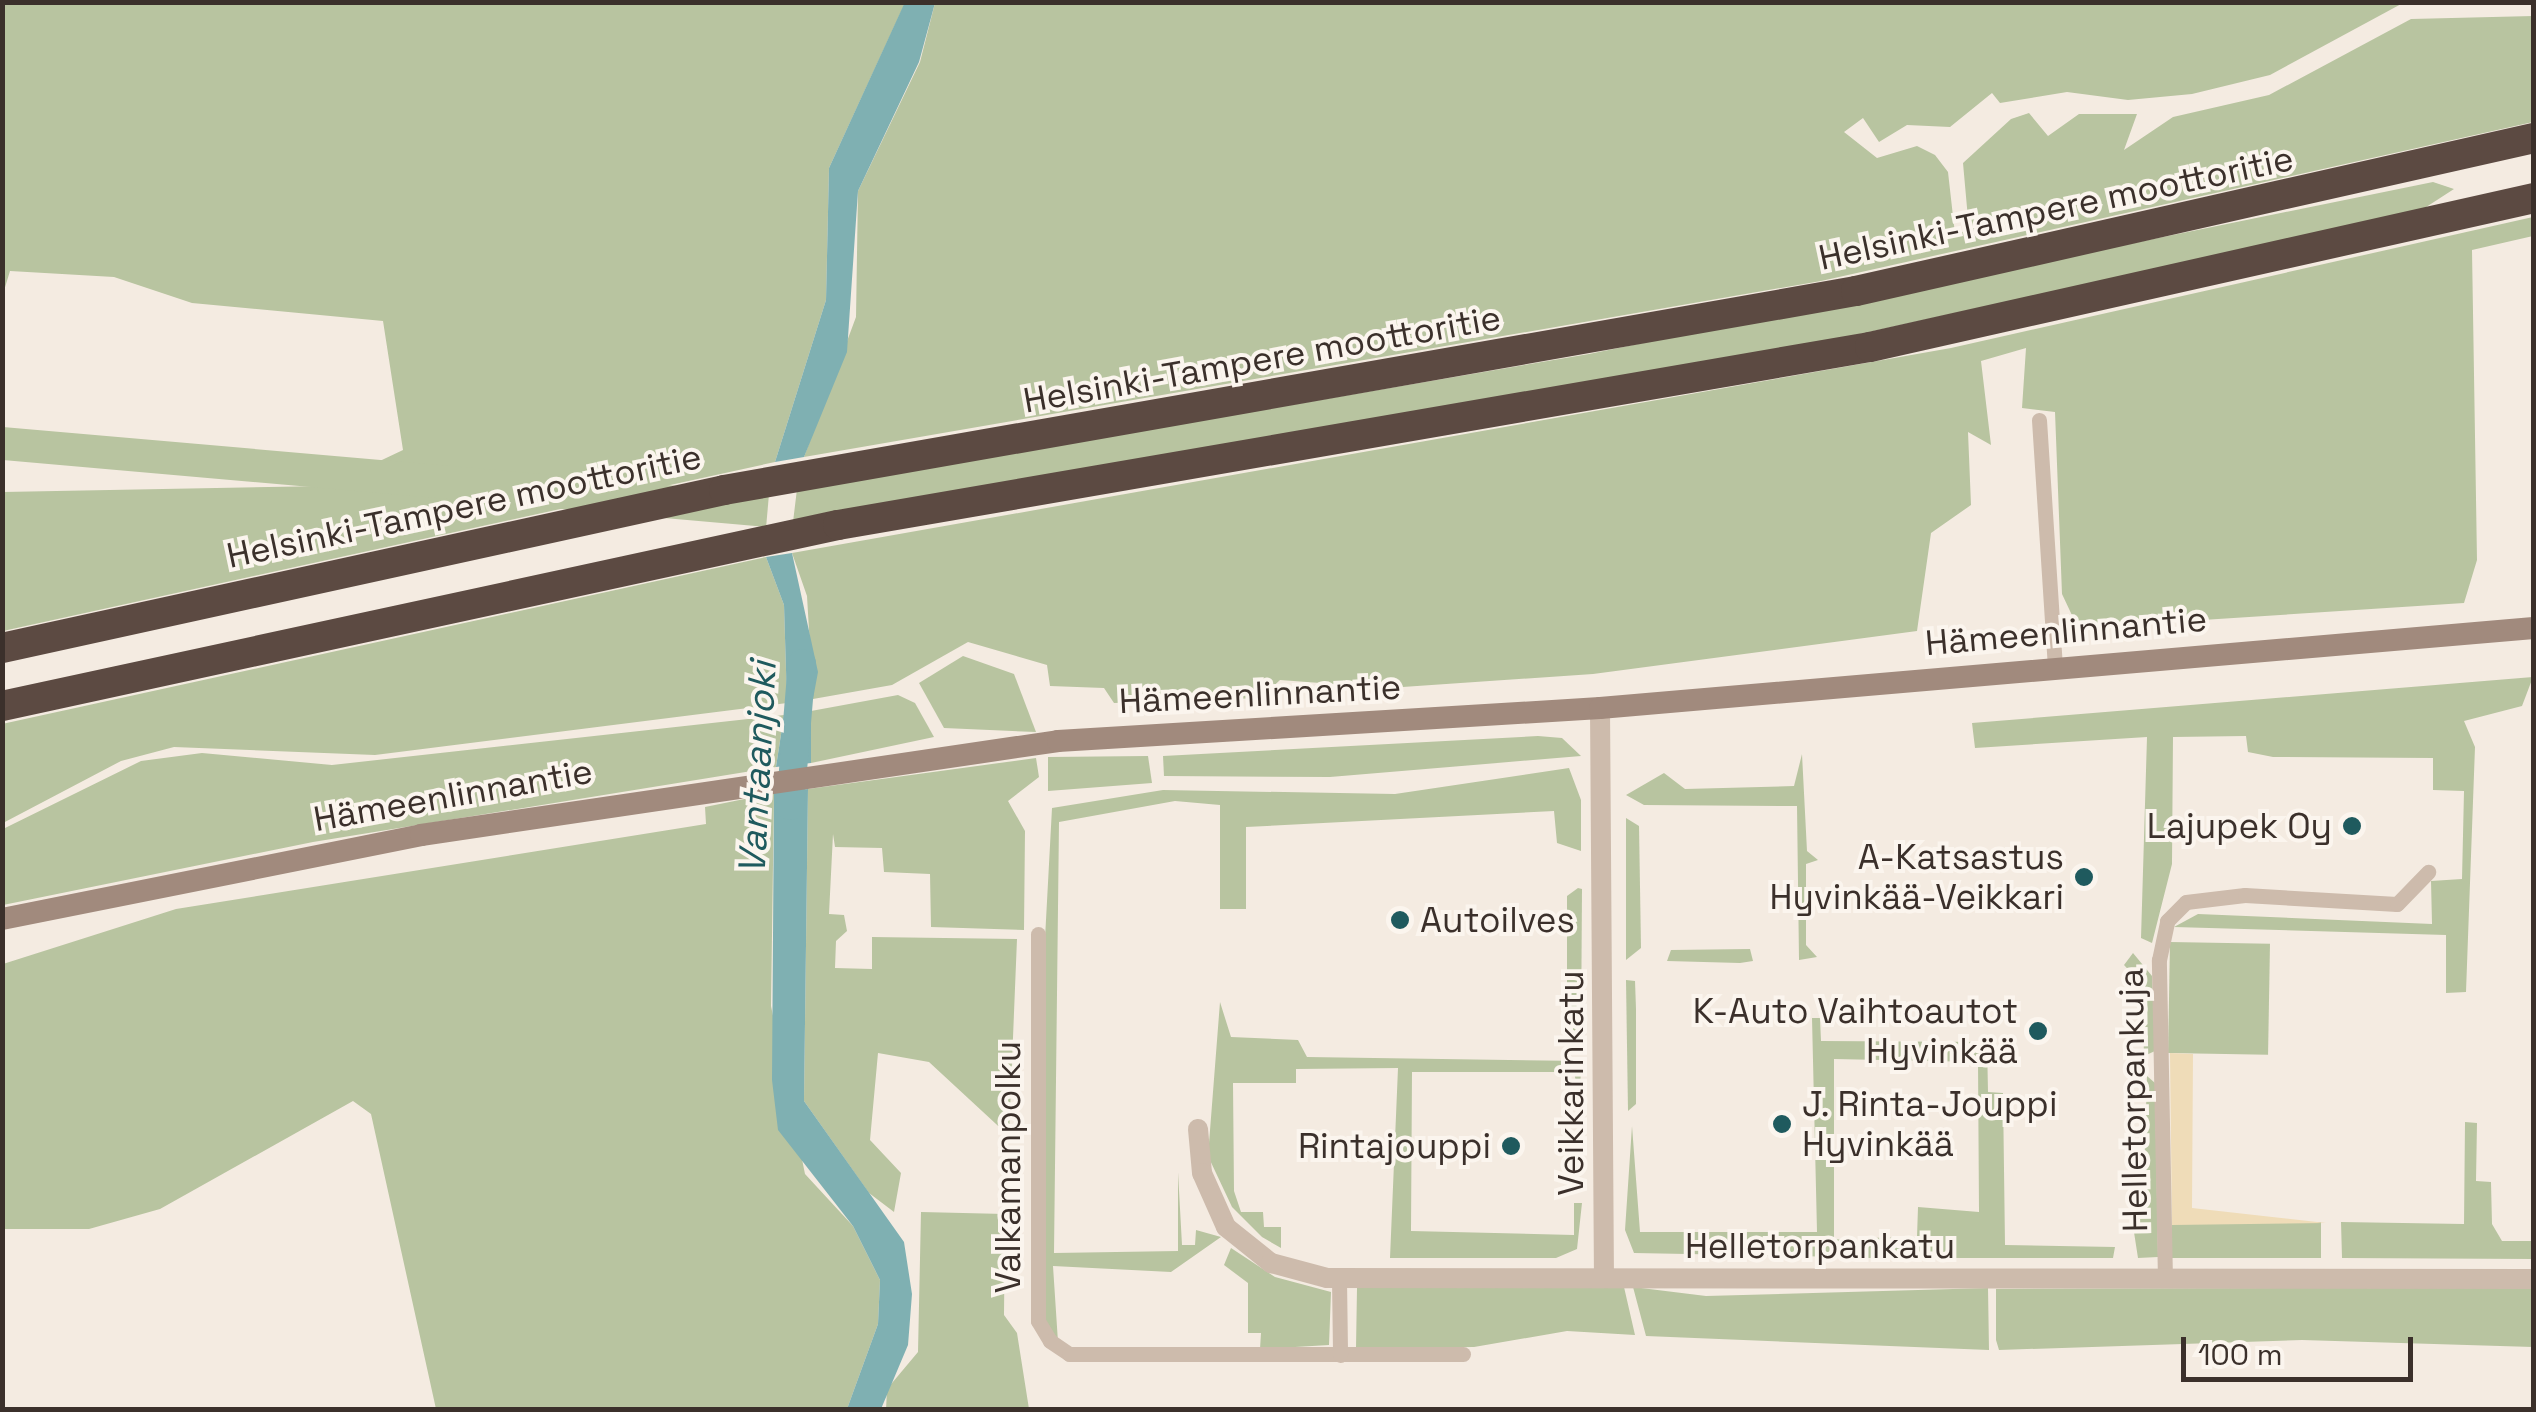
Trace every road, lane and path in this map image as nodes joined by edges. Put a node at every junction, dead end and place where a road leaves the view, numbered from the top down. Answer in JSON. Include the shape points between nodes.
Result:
{"nodes":[{"id":1,"x":2534,"y":138,"type":"edge"},
{"id":2,"x":2534,"y":198,"type":"edge"},
{"id":3,"x":2038,"y":420,"type":"dead end"},
{"id":4,"x":2534,"y":628,"type":"edge"},
{"id":5,"x":2,"y":648,"type":"edge"},
{"id":6,"x":2055,"y":667,"type":"junction"},
{"id":7,"x":2,"y":706,"type":"edge"},
{"id":8,"x":1600,"y":708,"type":"junction"},
{"id":9,"x":2428,"y":872,"type":"dead end"},
{"id":10,"x":2,"y":919,"type":"edge"},
{"id":11,"x":1038,"y":934,"type":"dead end"},
{"id":12,"x":1198,"y":1129,"type":"dead end"},
{"id":13,"x":1339,"y":1278,"type":"junction"},
{"id":14,"x":1604,"y":1278,"type":"junction"},
{"id":15,"x":2534,"y":1279,"type":"edge"},
{"id":16,"x":2165,"y":1280,"type":"junction"},
{"id":17,"x":1463,"y":1354,"type":"dead end"},
{"id":18,"x":1340,"y":1355,"type":"junction"}],
"edges":[{"from":1,"to":5,"type":"highway","name":"Helsinki-Tampere moottoritie","via":[[1856,290],[724,490]]},
{"from":2,"to":7,"type":"highway","via":[[1870,347],[711,550]]},
{"from":3,"to":6,"type":"street"},
{"from":4,"to":6,"type":"main road","name":"Hämeenlinnantie"},
{"from":6,"to":8,"type":"main road","name":"Hämeenlinnantie"},
{"from":8,"to":10,"type":"main road","name":"Hämeenlinnantie","via":[[1058,741],[386,841]]},
{"from":8,"to":14,"type":"street","name":"Veikkarinkatu"},
{"from":9,"to":16,"type":"street","name":"Helletorpankuja","via":[[2396,904],[2245,895],[2186,902],[2167,921],[2159,960]]},
{"from":11,"to":18,"type":"street","name":"Valkamanpolku","via":[[1041,1332],[1070,1354]]},
{"from":12,"to":13,"type":"street","name":"Helletorpankatu","via":[[1202,1173],[1226,1227],[1271,1263]]},
{"from":13,"to":14,"type":"street","name":"Helletorpankatu"},
{"from":13,"to":18,"type":"street"},
{"from":14,"to":16,"type":"street","name":"Helletorpankatu"},
{"from":15,"to":16,"type":"street","name":"Helletorpankatu"},
{"from":17,"to":18,"type":"street","name":"Valkamanpolku"}]}
